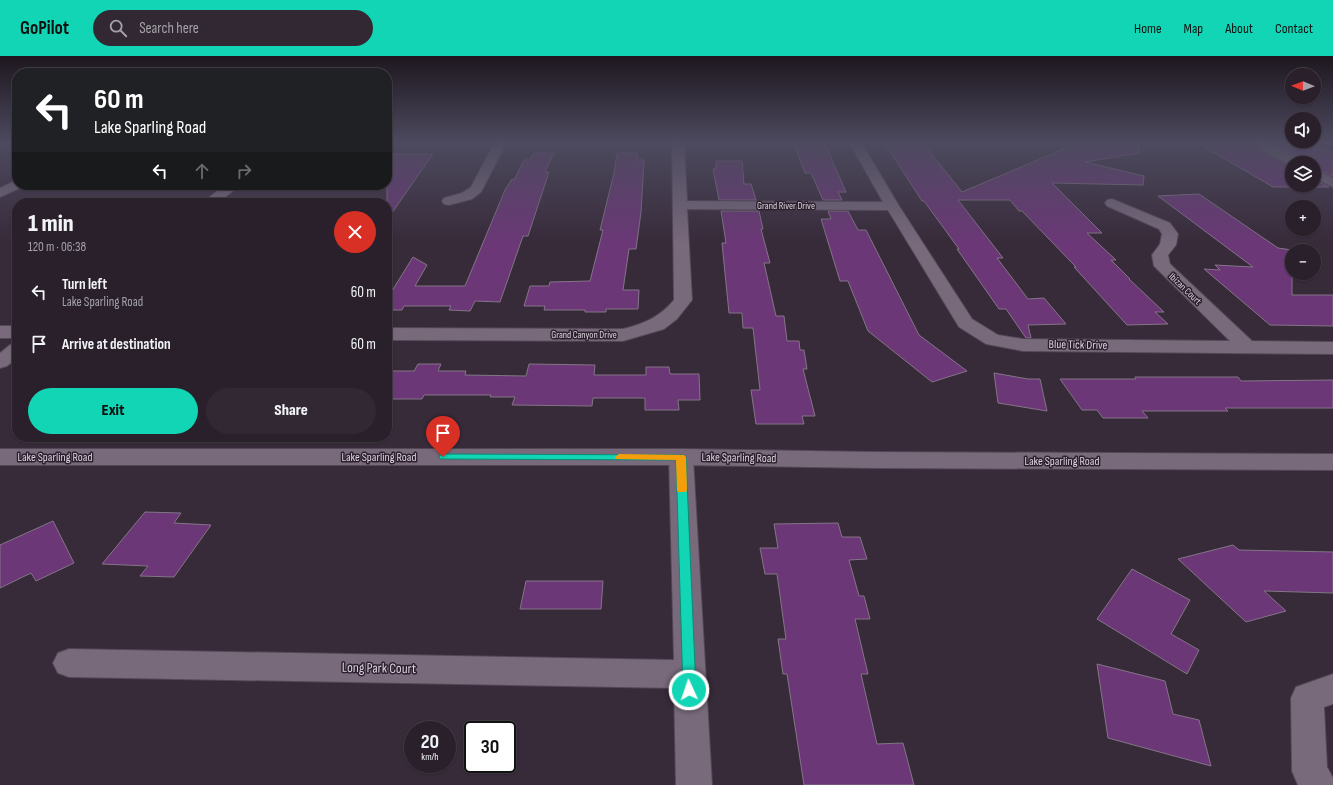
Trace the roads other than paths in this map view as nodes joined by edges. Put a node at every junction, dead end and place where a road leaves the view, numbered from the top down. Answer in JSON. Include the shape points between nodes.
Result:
{"nodes":[{"id":1,"x":483,"y":176,"type":"edge"},
{"id":2,"x":679,"y":176,"type":"edge"},
{"id":3,"x":875,"y":176,"type":"edge"},
{"id":4,"x":1321,"y":177,"type":"edge"},
{"id":5,"x":0,"y":183,"type":"edge"},
{"id":6,"x":12,"y":183,"type":"edge"},
{"id":7,"x":1333,"y":183,"type":"edge"},
{"id":8,"x":12,"y":186,"type":"edge"},
{"id":9,"x":226,"y":190,"type":"edge"},
{"id":10,"x":0,"y":193,"type":"edge"},
{"id":11,"x":216,"y":198,"type":"edge"},
{"id":12,"x":449,"y":201,"type":"dead end"},
{"id":13,"x":1112,"y":204,"type":"dead end"},
{"id":14,"x":680,"y":205,"type":"junction"},
{"id":15,"x":892,"y":206,"type":"junction"},
{"id":16,"x":0,"y":332,"type":"edge"},
{"id":17,"x":12,"y":332,"type":"edge"},
{"id":18,"x":392,"y":334,"type":"edge"},
{"id":19,"x":1248,"y":347,"type":"junction"},
{"id":20,"x":1333,"y":348,"type":"edge"},
{"id":21,"x":12,"y":353,"type":"edge"},
{"id":22,"x":0,"y":362,"type":"edge"},
{"id":23,"x":0,"y":457,"type":"edge"},
{"id":24,"x":681,"y":457,"type":"junction"},
{"id":25,"x":1333,"y":462,"type":"edge"},
{"id":26,"x":69,"y":663,"type":"dead end"},
{"id":27,"x":688,"y":674,"type":"junction"},
{"id":28,"x":1333,"y":690,"type":"edge"},
{"id":29,"x":694,"y":785,"type":"edge"},
{"id":30,"x":1318,"y":785,"type":"edge"}],
"edges":[{"from":1,"to":12,"type":"street","via":[[476,189],[467,196]]},
{"from":2,"to":14,"type":"street","name":"Grand Canyon Drive"},
{"from":3,"to":15,"type":"street","name":"Blue Tick Drive"},
{"from":4,"to":7,"type":"street"},
{"from":5,"to":6,"type":"street"},
{"from":8,"to":10,"type":"street"},
{"from":9,"to":11,"type":"street"},
{"from":13,"to":19,"type":"street","name":"Ibizan Court","via":[[1165,226],[1170,234],[1168,245],[1160,255],[1162,266]]},
{"from":14,"to":15,"type":"street","name":"Grand River Drive"},
{"from":14,"to":18,"type":"street","name":"Grand Canyon Drive","via":[[683,300],[673,314],[655,327],[623,335]]},
{"from":15,"to":19,"type":"street","name":"Blue Tick Drive","via":[[965,323],[993,340],[1023,345]]},
{"from":16,"to":17,"type":"street"},
{"from":19,"to":20,"type":"street","name":"Blue Tick Drive"},
{"from":21,"to":22,"type":"street"},
{"from":23,"to":24,"type":"street","name":"Lake Sparling Road"},
{"from":24,"to":25,"type":"street","name":"Lake Sparling Road"},
{"from":24,"to":27,"type":"street"},
{"from":26,"to":27,"type":"street","name":"Long Park Court"},
{"from":27,"to":29,"type":"street"},
{"from":28,"to":30,"type":"street","via":[[1307,698],[1310,771]]}]}
